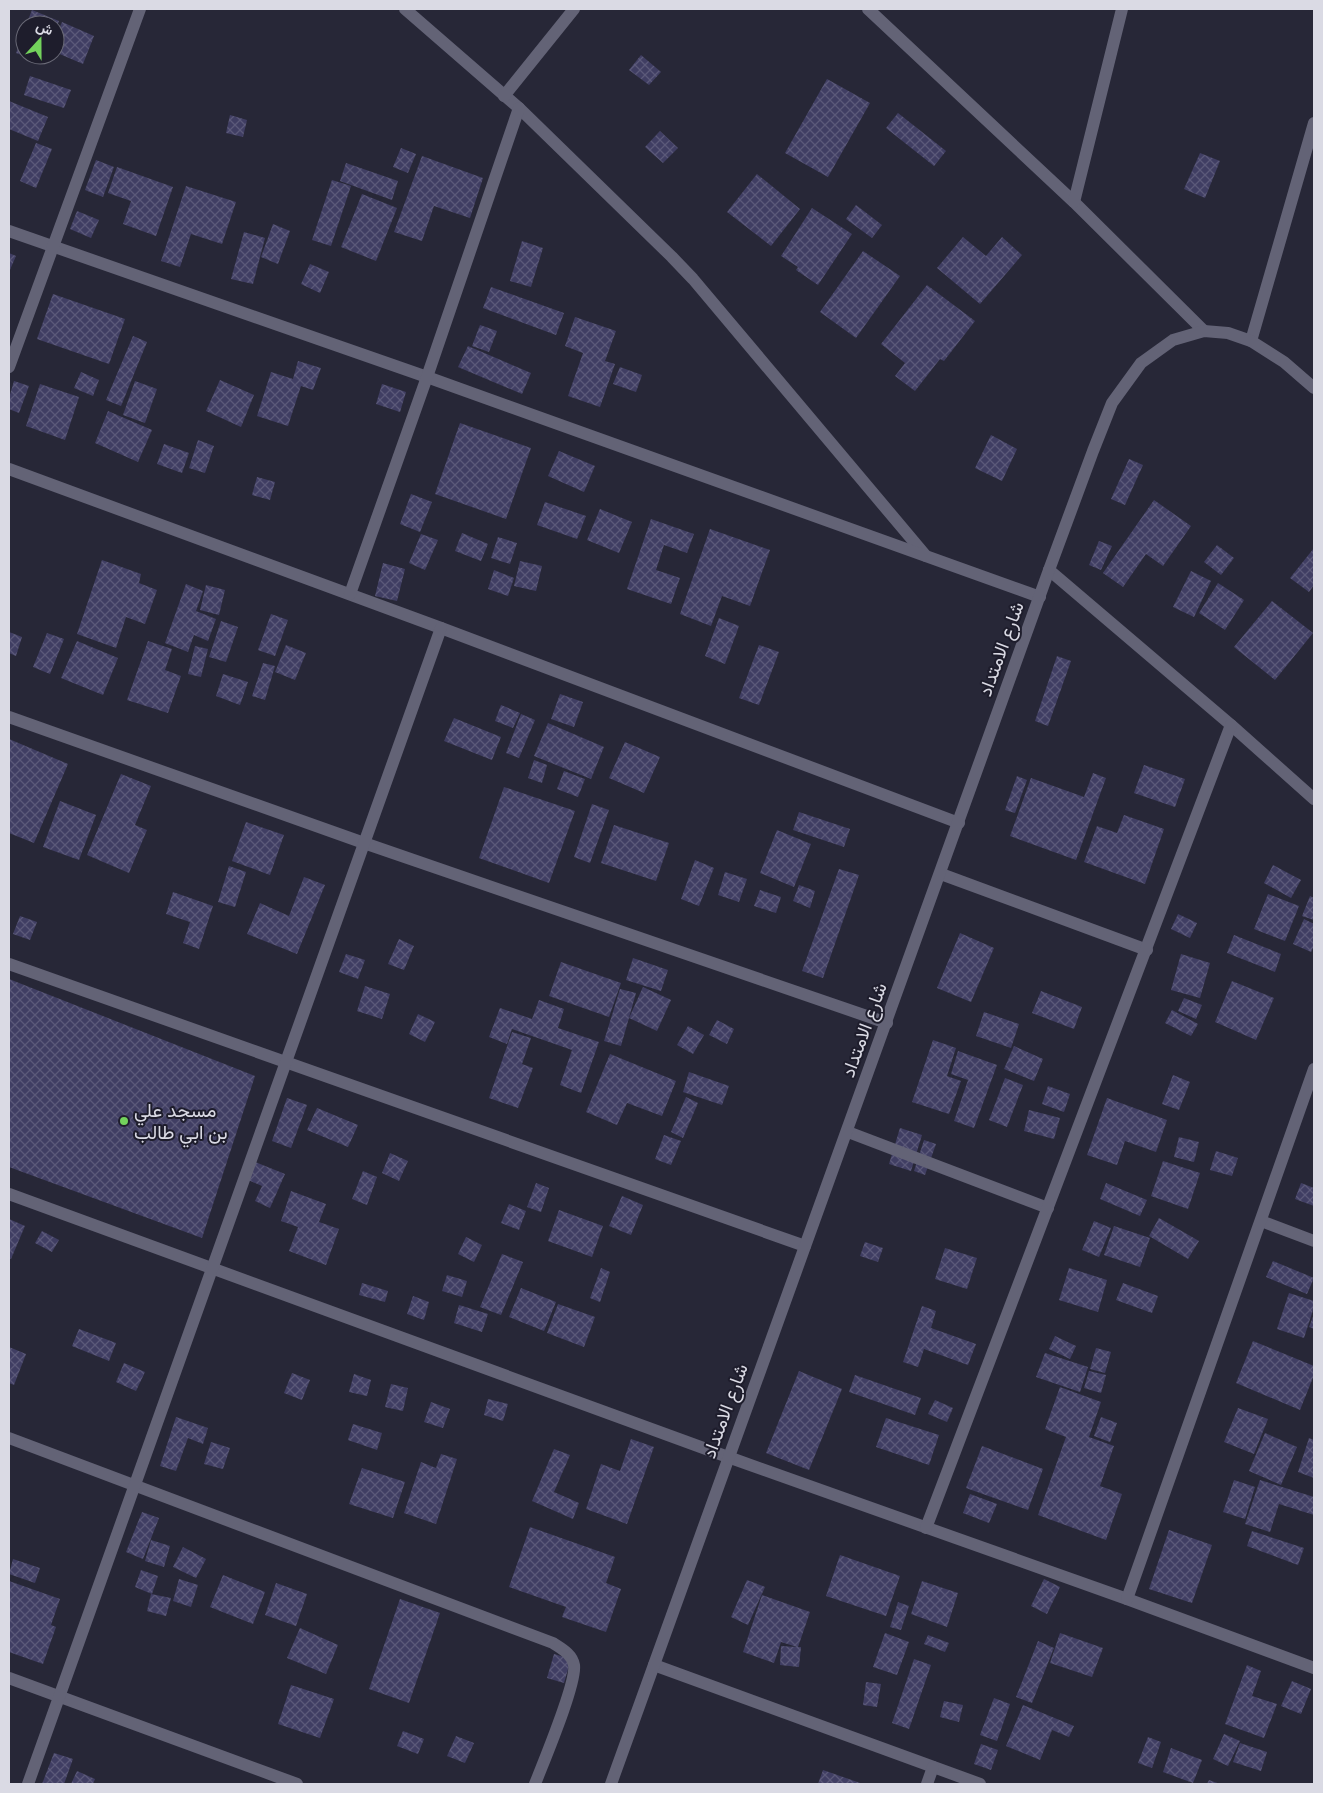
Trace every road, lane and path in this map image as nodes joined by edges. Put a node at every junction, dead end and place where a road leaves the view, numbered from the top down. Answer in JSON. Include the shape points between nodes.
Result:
{"nodes":[{"id":1,"x":140,"y":9,"type":"edge"},
{"id":2,"x":405,"y":9,"type":"edge"},
{"id":3,"x":574,"y":9,"type":"edge"},
{"id":4,"x":868,"y":9,"type":"edge"},
{"id":5,"x":1122,"y":9,"type":"edge"},
{"id":6,"x":504,"y":96,"type":"junction"},
{"id":7,"x":519,"y":108,"type":"junction"},
{"id":8,"x":1314,"y":122,"type":"edge"},
{"id":9,"x":1074,"y":202,"type":"junction"},
{"id":10,"x":9,"y":231,"type":"edge"},
{"id":11,"x":53,"y":246,"type":"junction"},
{"id":12,"x":1204,"y":331,"type":"junction"},
{"id":13,"x":1251,"y":341,"type":"junction"},
{"id":14,"x":9,"y":367,"type":"edge"},
{"id":15,"x":427,"y":377,"type":"junction"},
{"id":16,"x":1314,"y":388,"type":"edge"},
{"id":17,"x":9,"y":469,"type":"edge"},
{"id":18,"x":926,"y":556,"type":"junction"},
{"id":19,"x":1049,"y":570,"type":"junction"},
{"id":20,"x":350,"y":594,"type":"junction"},
{"id":21,"x":1040,"y":597,"type":"junction"},
{"id":22,"x":441,"y":628,"type":"junction"},
{"id":23,"x":9,"y":718,"type":"edge"},
{"id":24,"x":1232,"y":725,"type":"junction"},
{"id":25,"x":1314,"y":800,"type":"edge"},
{"id":26,"x":959,"y":823,"type":"junction"},
{"id":27,"x":364,"y":843,"type":"junction"},
{"id":28,"x":941,"y":874,"type":"junction"},
{"id":29,"x":1147,"y":950,"type":"junction"},
{"id":30,"x":9,"y":964,"type":"edge"},
{"id":31,"x":887,"y":1023,"type":"junction"},
{"id":32,"x":287,"y":1062,"type":"junction"},
{"id":33,"x":1314,"y":1069,"type":"edge"},
{"id":34,"x":848,"y":1132,"type":"junction"},
{"id":35,"x":9,"y":1194,"type":"edge"},
{"id":36,"x":1048,"y":1208,"type":"junction"},
{"id":37,"x":1261,"y":1221,"type":"junction"},
{"id":38,"x":1314,"y":1241,"type":"edge"},
{"id":39,"x":806,"y":1246,"type":"junction"},
{"id":40,"x":213,"y":1270,"type":"junction"},
{"id":41,"x":9,"y":1438,"type":"edge"},
{"id":42,"x":728,"y":1457,"type":"junction"},
{"id":43,"x":136,"y":1486,"type":"junction"},
{"id":44,"x":926,"y":1528,"type":"junction"},
{"id":45,"x":1127,"y":1598,"type":"junction"},
{"id":46,"x":654,"y":1665,"type":"junction"},
{"id":47,"x":1314,"y":1668,"type":"edge"},
{"id":48,"x":9,"y":1678,"type":"edge"},
{"id":49,"x":59,"y":1695,"type":"junction"},
{"id":50,"x":933,"y":1767,"type":"junction"},
{"id":51,"x":28,"y":1784,"type":"edge"},
{"id":52,"x":297,"y":1784,"type":"edge"},
{"id":53,"x":535,"y":1784,"type":"edge"},
{"id":54,"x":611,"y":1784,"type":"edge"},
{"id":55,"x":927,"y":1784,"type":"edge"},
{"id":56,"x":980,"y":1784,"type":"edge"}],
"edges":[{"from":1,"to":11,"type":"street"},
{"from":2,"to":6,"type":"street"},
{"from":3,"to":6,"type":"street"},
{"from":4,"to":9,"type":"street"},
{"from":5,"to":9,"type":"street"},
{"from":6,"to":7,"type":"street"},
{"from":7,"to":15,"type":"street"},
{"from":7,"to":18,"type":"street","via":[[693,279]]},
{"from":8,"to":13,"type":"street"},
{"from":9,"to":12,"type":"street"},
{"from":10,"to":11,"type":"street"},
{"from":11,"to":14,"type":"street"},
{"from":11,"to":15,"type":"street"},
{"from":12,"to":13,"type":"street","via":[[1228,333]]},
{"from":12,"to":19,"type":"street","name":"شارع الامتداد","via":[[1173,340],[1141,363],[1112,403]]},
{"from":13,"to":16,"type":"street","via":[[1284,362]]},
{"from":15,"to":18,"type":"street"},
{"from":15,"to":20,"type":"street"},
{"from":17,"to":20,"type":"street"},
{"from":18,"to":21,"type":"street"},
{"from":19,"to":21,"type":"street","name":"شارع الامتداد"},
{"from":19,"to":24,"type":"street"},
{"from":20,"to":22,"type":"street"},
{"from":21,"to":26,"type":"street","name":"شارع الامتداد"},
{"from":22,"to":26,"type":"street"},
{"from":22,"to":27,"type":"street"},
{"from":23,"to":27,"type":"street"},
{"from":24,"to":25,"type":"street"},
{"from":24,"to":29,"type":"street"},
{"from":26,"to":28,"type":"street","name":"شارع الامتداد"},
{"from":27,"to":31,"type":"street"},
{"from":27,"to":32,"type":"street"},
{"from":28,"to":29,"type":"street"},
{"from":28,"to":31,"type":"street","name":"شارع الامتداد"},
{"from":29,"to":36,"type":"street"},
{"from":30,"to":32,"type":"street"},
{"from":31,"to":34,"type":"street","name":"شارع الامتداد"},
{"from":32,"to":39,"type":"street"},
{"from":32,"to":40,"type":"street"},
{"from":33,"to":37,"type":"street"},
{"from":34,"to":36,"type":"street"},
{"from":34,"to":39,"type":"street","name":"شارع الامتداد"},
{"from":35,"to":40,"type":"street"},
{"from":36,"to":44,"type":"street"},
{"from":37,"to":38,"type":"street"},
{"from":37,"to":45,"type":"street"},
{"from":39,"to":42,"type":"street","name":"شارع الامتداد"},
{"from":40,"to":42,"type":"street"},
{"from":40,"to":43,"type":"street"},
{"from":41,"to":43,"type":"street"},
{"from":42,"to":44,"type":"street"},
{"from":42,"to":46,"type":"street","name":"شارع الامتداد"},
{"from":43,"to":49,"type":"street"},
{"from":43,"to":53,"type":"street","via":[[553,1643],[570,1655],[574,1666],[571,1686]]},
{"from":44,"to":45,"type":"street"},
{"from":45,"to":47,"type":"street"},
{"from":46,"to":50,"type":"street"},
{"from":46,"to":54,"type":"street","name":"شارع الامتداد"},
{"from":48,"to":49,"type":"street"},
{"from":49,"to":51,"type":"street"},
{"from":49,"to":52,"type":"street"},
{"from":50,"to":55,"type":"street"},
{"from":50,"to":56,"type":"street"}]}
